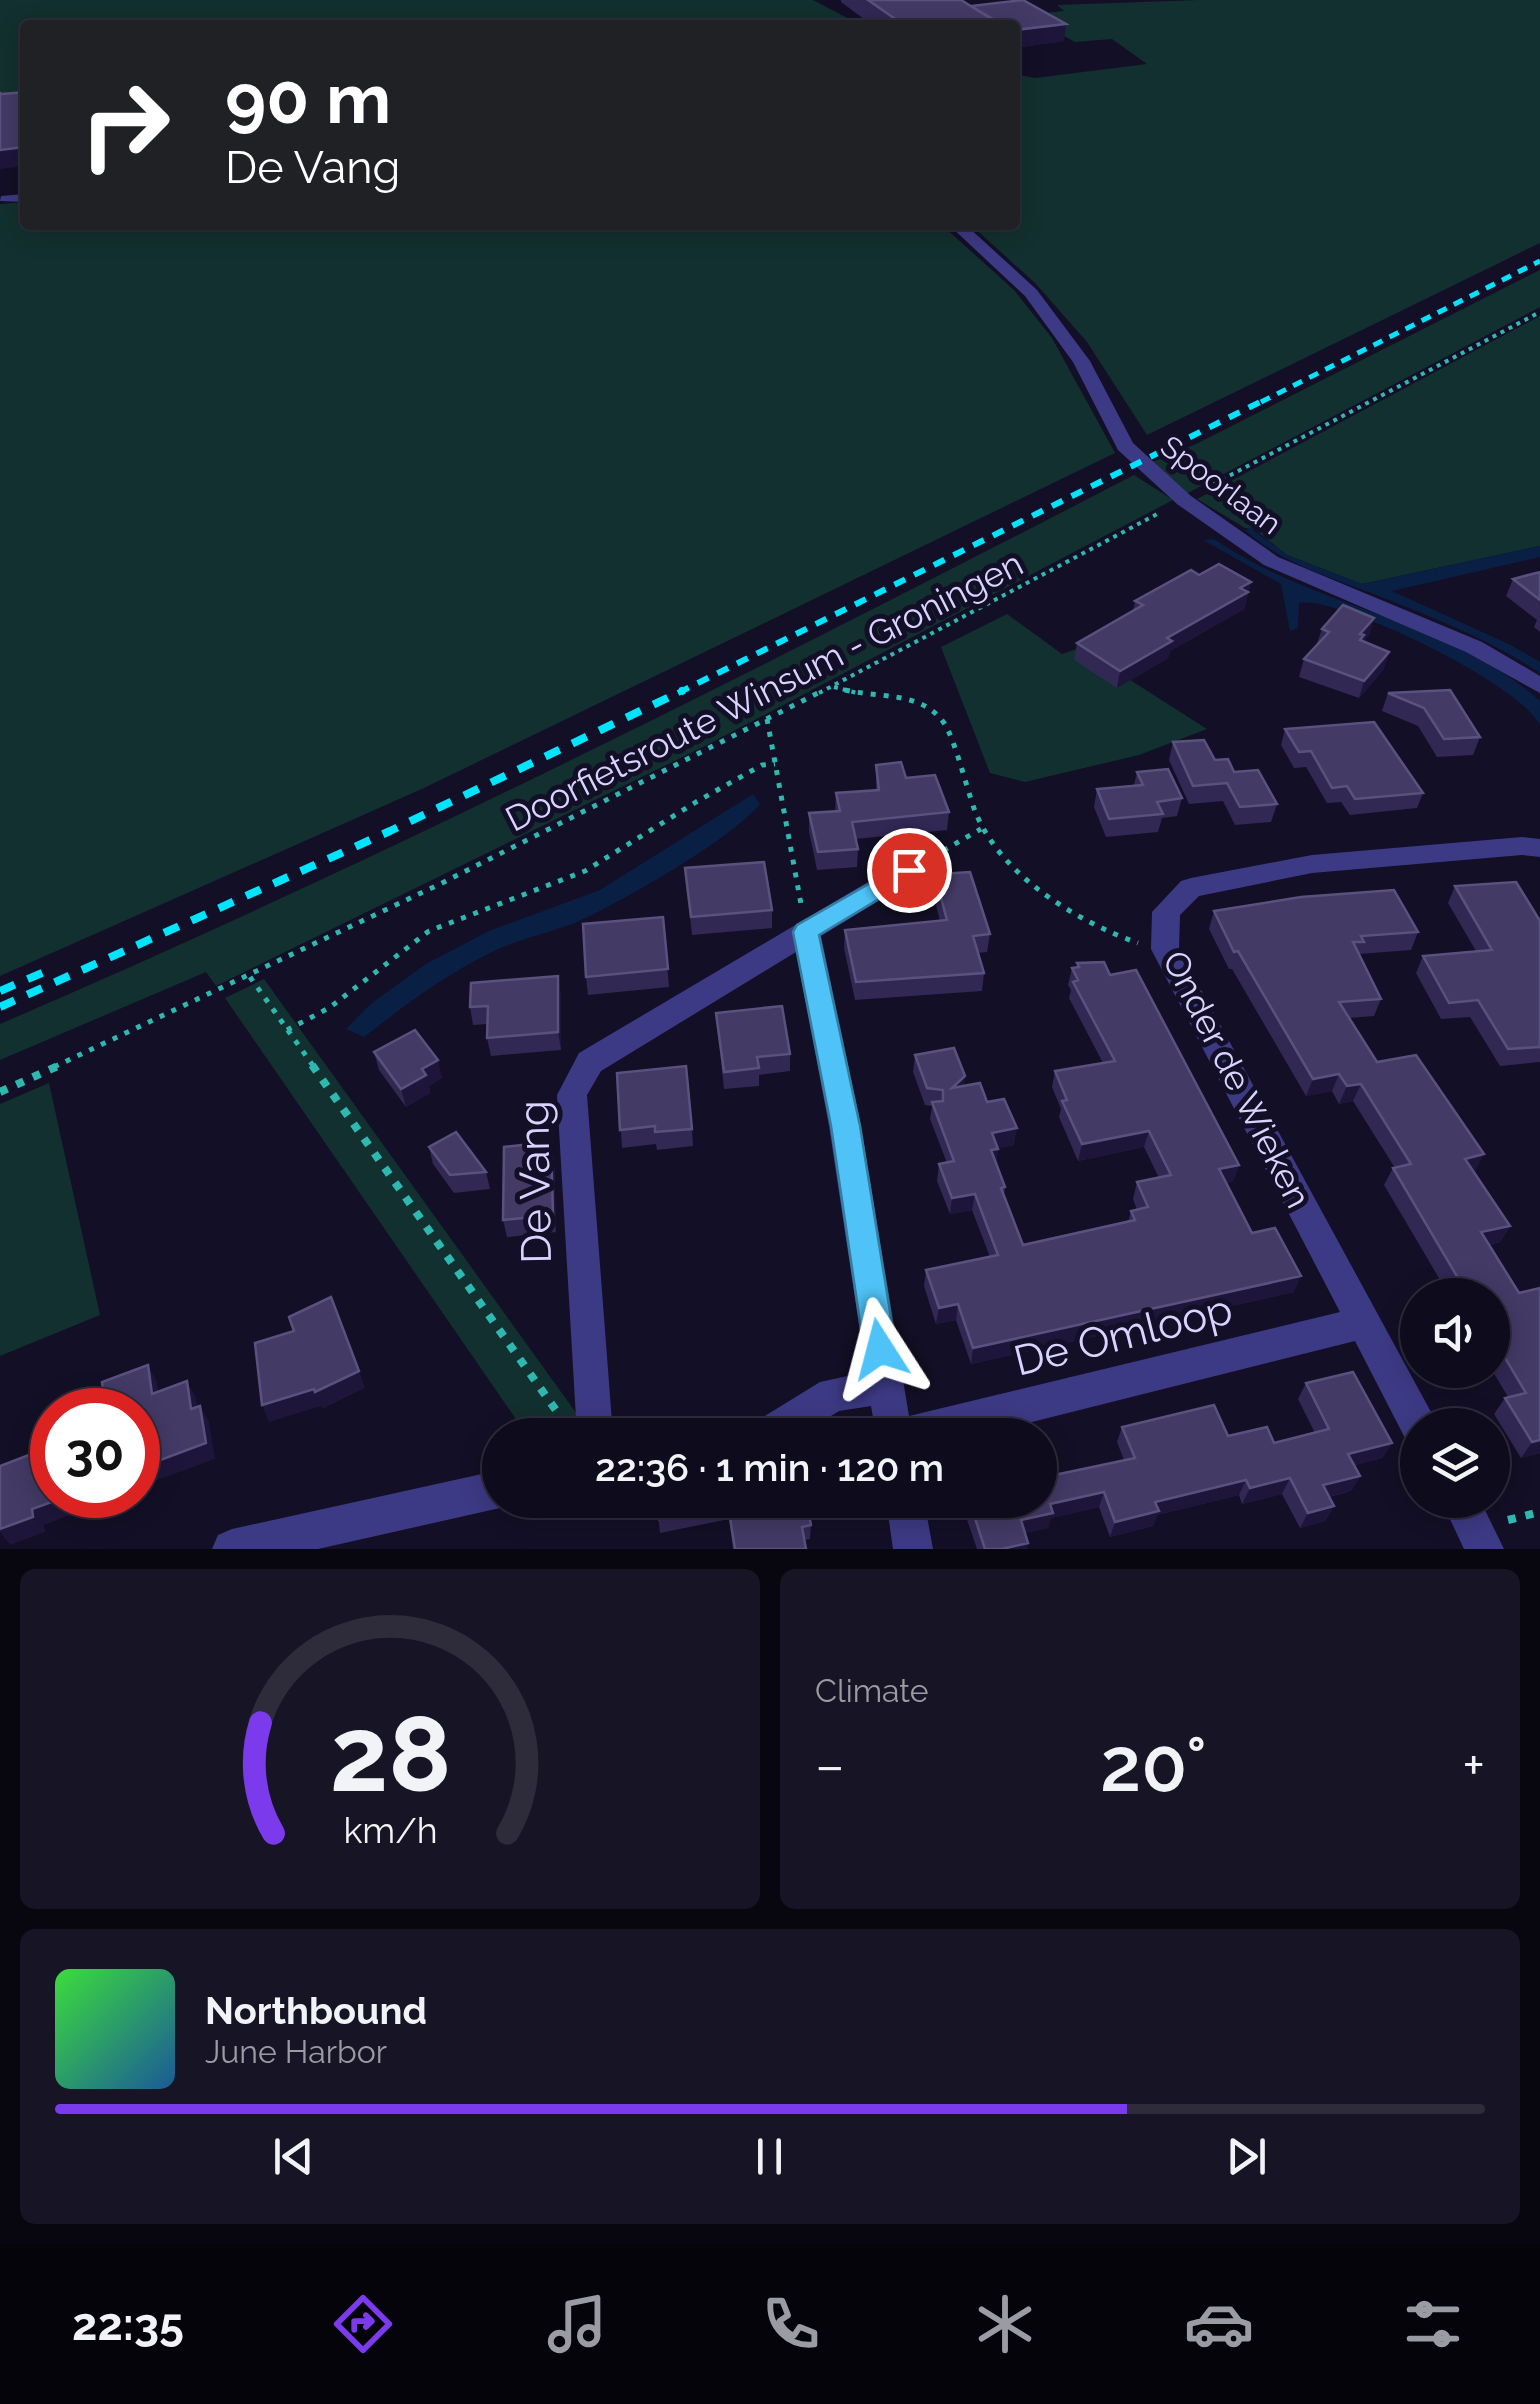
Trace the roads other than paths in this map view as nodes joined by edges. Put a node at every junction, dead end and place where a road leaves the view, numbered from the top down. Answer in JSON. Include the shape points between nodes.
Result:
{"nodes":[{"id":1,"x":20,"y":199,"type":"edge"},
{"id":2,"x":6,"y":200,"type":"dead end"},
{"id":3,"x":962,"y":230,"type":"edge"},
{"id":4,"x":1540,"y":686,"type":"edge"},
{"id":5,"x":1540,"y":848,"type":"edge"},
{"id":6,"x":909,"y":870,"type":"road end"},
{"id":7,"x":806,"y":932,"type":"junction"},
{"id":8,"x":1361,"y":1323,"type":"junction"},
{"id":9,"x":886,"y":1386,"type":"junction"},
{"id":10,"x":1408,"y":1408,"type":"edge"},
{"id":11,"x":594,"y":1418,"type":"edge"},
{"id":12,"x":795,"y":1418,"type":"edge"},
{"id":13,"x":891,"y":1418,"type":"edge"},
{"id":14,"x":976,"y":1418,"type":"edge"},
{"id":15,"x":482,"y":1493,"type":"edge"},
{"id":16,"x":907,"y":1518,"type":"edge"},
{"id":17,"x":1469,"y":1518,"type":"edge"},
{"id":18,"x":284,"y":1542,"type":"edge"},
{"id":19,"x":232,"y":1549,"type":"edge"},
{"id":20,"x":913,"y":1549,"type":"edge"},
{"id":21,"x":1484,"y":1549,"type":"edge"}],
"edges":[{"from":1,"to":2,"type":"street"},
{"from":3,"to":4,"type":"street","name":"Spoorlaan","via":[[1031,293],[1081,361],[1116,436],[1184,500],[1271,560],[1474,647]]},
{"from":5,"to":8,"type":"street","name":"Onder de Wieken","via":[[1312,864],[1191,888],[1166,912],[1165,948]]},
{"from":6,"to":7,"type":"street","name":"De Vang"},
{"from":7,"to":9,"type":"street"},
{"from":7,"to":11,"type":"street","name":"De Vang","via":[[590,1062],[572,1094]]},
{"from":8,"to":10,"type":"street","name":"Onder de Wieken"},
{"from":8,"to":14,"type":"street","name":"De Omloop"},
{"from":9,"to":12,"type":"street","via":[[832,1394]]},
{"from":9,"to":13,"type":"street"},
{"from":15,"to":18,"type":"street"},
{"from":16,"to":20,"type":"street"},
{"from":17,"to":21,"type":"street"},
{"from":18,"to":19,"type":"street"}]}
